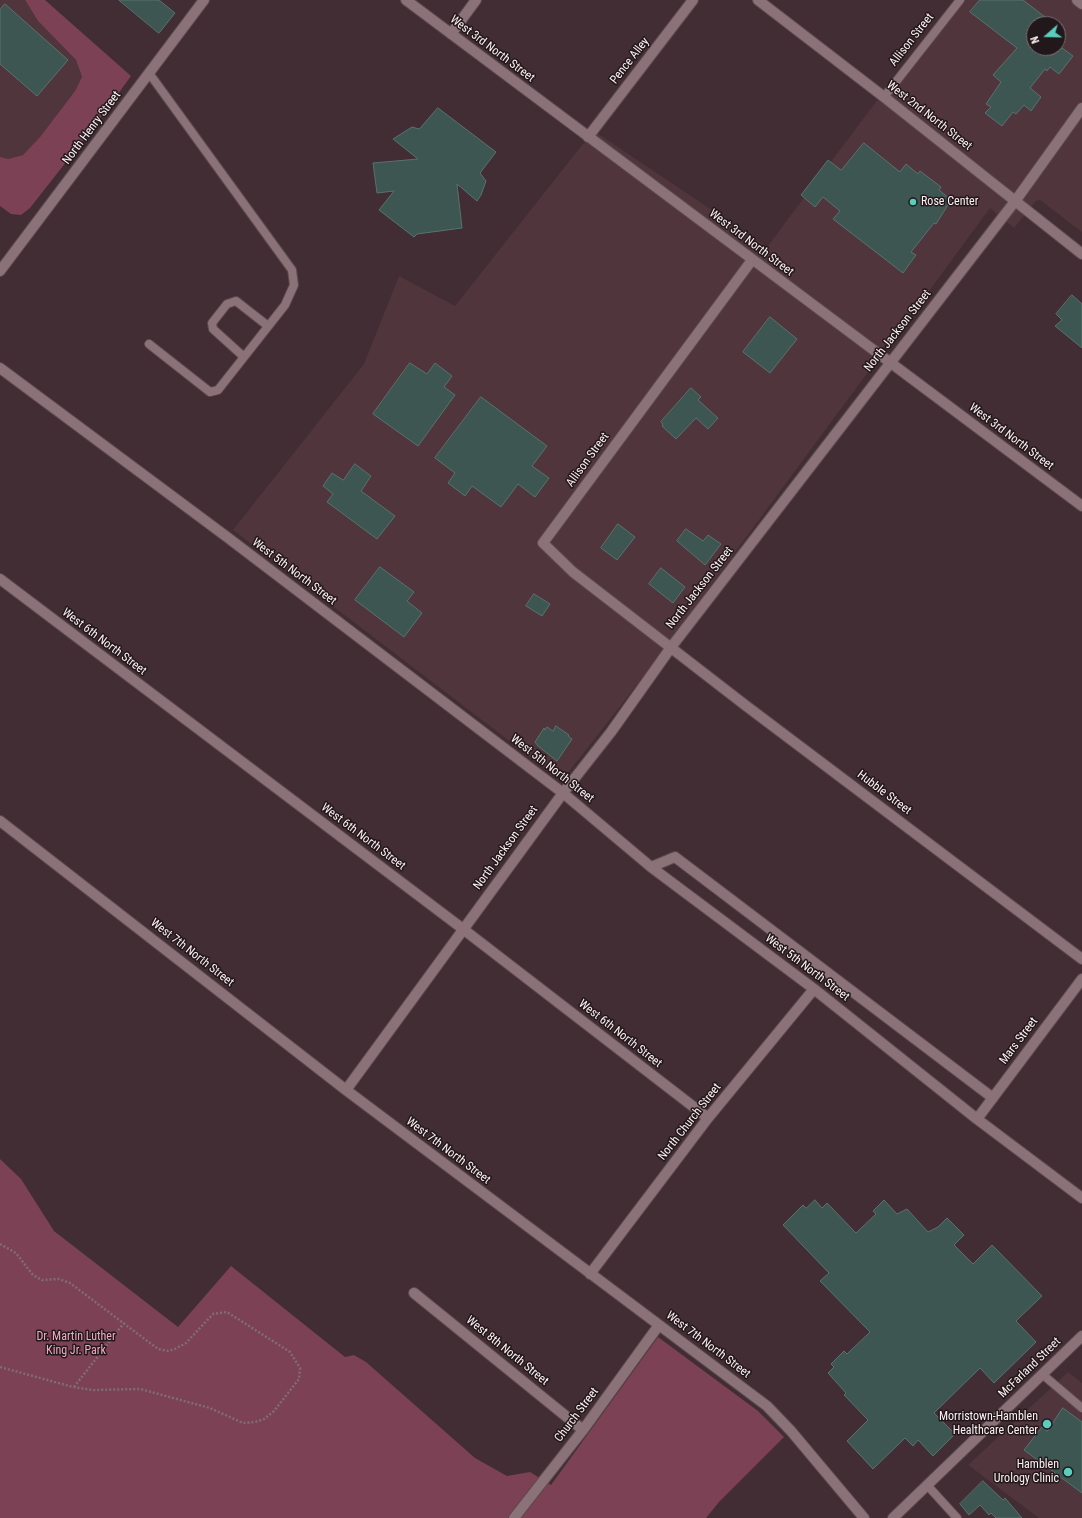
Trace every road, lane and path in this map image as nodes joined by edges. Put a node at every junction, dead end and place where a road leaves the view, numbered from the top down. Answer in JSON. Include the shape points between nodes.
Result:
{"nodes":[{"id":1,"x":204,"y":0,"type":"edge"},
{"id":2,"x":406,"y":0,"type":"edge"},
{"id":3,"x":476,"y":0,"type":"edge"},
{"id":4,"x":693,"y":0,"type":"edge"},
{"id":5,"x":758,"y":0,"type":"edge"},
{"id":6,"x":960,"y":0,"type":"edge"},
{"id":7,"x":1077,"y":0,"type":"edge"},
{"id":8,"x":1082,"y":4,"type":"edge"},
{"id":9,"x":451,"y":34,"type":"junction"},
{"id":10,"x":149,"y":73,"type":"junction"},
{"id":11,"x":884,"y":97,"type":"junction"},
{"id":12,"x":1082,"y":108,"type":"edge"},
{"id":13,"x":588,"y":137,"type":"junction"},
{"id":14,"x":1016,"y":200,"type":"junction"},
{"id":15,"x":1082,"y":254,"type":"edge"},
{"id":16,"x":752,"y":260,"type":"junction"},
{"id":17,"x":0,"y":271,"type":"edge"},
{"id":18,"x":268,"y":326,"type":"junction"},
{"id":19,"x":149,"y":344,"type":"dead end"},
{"id":20,"x":244,"y":357,"type":"junction"},
{"id":21,"x":889,"y":364,"type":"junction"},
{"id":22,"x":0,"y":368,"type":"edge"},
{"id":23,"x":1082,"y":506,"type":"edge"},
{"id":24,"x":0,"y":579,"type":"edge"},
{"id":25,"x":672,"y":646,"type":"junction"},
{"id":26,"x":563,"y":793,"type":"junction"},
{"id":27,"x":0,"y":821,"type":"edge"},
{"id":28,"x":651,"y":867,"type":"junction"},
{"id":29,"x":463,"y":929,"type":"junction"},
{"id":30,"x":1082,"y":959,"type":"edge"},
{"id":31,"x":1082,"y":979,"type":"edge"},
{"id":32,"x":814,"y":989,"type":"junction"},
{"id":33,"x":346,"y":1090,"type":"junction"},
{"id":34,"x":993,"y":1098,"type":"junction"},
{"id":35,"x":708,"y":1118,"type":"junction"},
{"id":36,"x":977,"y":1119,"type":"junction"},
{"id":37,"x":1082,"y":1198,"type":"edge"},
{"id":38,"x":0,"y":1244,"type":"edge"},
{"id":39,"x":590,"y":1274,"type":"junction"},
{"id":40,"x":414,"y":1293,"type":"dead end"},
{"id":41,"x":124,"y":1323,"type":"junction"},
{"id":42,"x":659,"y":1325,"type":"junction"},
{"id":43,"x":1082,"y":1336,"type":"edge"},
{"id":44,"x":0,"y":1367,"type":"edge"},
{"id":45,"x":1042,"y":1374,"type":"junction"},
{"id":46,"x":73,"y":1387,"type":"junction"},
{"id":47,"x":1082,"y":1408,"type":"edge"},
{"id":48,"x":583,"y":1430,"type":"junction"},
{"id":49,"x":927,"y":1485,"type":"junction"},
{"id":50,"x":514,"y":1518,"type":"edge"},
{"id":51,"x":864,"y":1518,"type":"edge"},
{"id":52,"x":893,"y":1518,"type":"edge"},
{"id":53,"x":957,"y":1518,"type":"edge"}],
"edges":[{"from":1,"to":10,"type":"street","name":"North Henry Street"},
{"from":2,"to":9,"type":"street","name":"West 3rd North Street"},
{"from":3,"to":9,"type":"street"},
{"from":4,"to":13,"type":"street","name":"Pence Alley"},
{"from":5,"to":11,"type":"street","name":"West 2nd North Street"},
{"from":6,"to":11,"type":"lane","name":"Allison Street"},
{"from":7,"to":8,"type":"street"},
{"from":9,"to":13,"type":"street","name":"West 3rd North Street"},
{"from":10,"to":17,"type":"street","name":"North Henry Street"},
{"from":10,"to":18,"type":"lane","via":[[292,270],[294,285],[285,305]]},
{"from":11,"to":14,"type":"street","name":"West 2nd North Street"},
{"from":12,"to":14,"type":"street","name":"North Jackson Street"},
{"from":13,"to":16,"type":"street","name":"West 3rd North Street"},
{"from":14,"to":15,"type":"street","name":"West 2nd North Street"},
{"from":14,"to":21,"type":"street","name":"North Jackson Street"},
{"from":16,"to":21,"type":"street","name":"West 3rd North Street"},
{"from":16,"to":25,"type":"street","name":"Allison Street","via":[[543,543],[573,572]]},
{"from":18,"to":20,"type":"lane"},
{"from":18,"to":20,"type":"lane","via":[[236,301],[227,304],[212,323],[213,329]]},
{"from":19,"to":20,"type":"lane","via":[[210,392],[218,390]]},
{"from":21,"to":23,"type":"street","name":"West 3rd North Street"},
{"from":21,"to":25,"type":"street","name":"North Jackson Street"},
{"from":22,"to":26,"type":"street","name":"West 5th North Street"},
{"from":24,"to":29,"type":"street","name":"West 6th North Street"},
{"from":25,"to":26,"type":"street","name":"North Jackson Street","via":[[611,732]]},
{"from":25,"to":30,"type":"street","name":"Hubble Street","via":[[745,705]]},
{"from":26,"to":28,"type":"street","name":"West 5th North Street"},
{"from":26,"to":29,"type":"street","name":"North Jackson Street"},
{"from":27,"to":33,"type":"street","name":"West 7th North Street"},
{"from":28,"to":32,"type":"street","name":"West 5th North Street"},
{"from":28,"to":34,"type":"street","via":[[675,858]]},
{"from":29,"to":33,"type":"street","name":"North Jackson Street"},
{"from":29,"to":35,"type":"street","name":"West 6th North Street"},
{"from":31,"to":34,"type":"street","name":"Mars Street"},
{"from":32,"to":35,"type":"street","name":"North Church Street"},
{"from":32,"to":36,"type":"street","name":"West 5th North Street"},
{"from":33,"to":39,"type":"street","name":"West 7th North Street"},
{"from":34,"to":36,"type":"street","name":"Mars Street"},
{"from":35,"to":39,"type":"street","name":"North Church Street"},
{"from":36,"to":37,"type":"street","name":"West 5th North Street"},
{"from":38,"to":41,"type":"path","via":[[16,1253],[33,1275],[42,1280],[59,1280],[70,1284]]},
{"from":39,"to":42,"type":"street","name":"West 7th North Street"},
{"from":40,"to":48,"type":"street","name":"West 8th North Street"},
{"from":41,"to":46,"type":"path"},
{"from":41,"to":46,"type":"path","via":[[158,1349],[168,1351],[186,1343],[213,1314],[227,1312],[290,1352],[300,1368],[299,1379],[274,1411],[254,1422],[243,1423],[210,1408],[140,1389],[93,1390]]},
{"from":42,"to":48,"type":"street","name":"Church Street"},
{"from":42,"to":51,"type":"street","name":"West 7th North Street","via":[[767,1406]]},
{"from":43,"to":45,"type":"street","name":"McFarland Street"},
{"from":44,"to":46,"type":"path"},
{"from":45,"to":47,"type":"lane"},
{"from":45,"to":49,"type":"street","name":"McFarland Street"},
{"from":48,"to":50,"type":"street","name":"Church Street"},
{"from":49,"to":52,"type":"street","name":"McFarland Street"},
{"from":49,"to":53,"type":"lane"}]}
